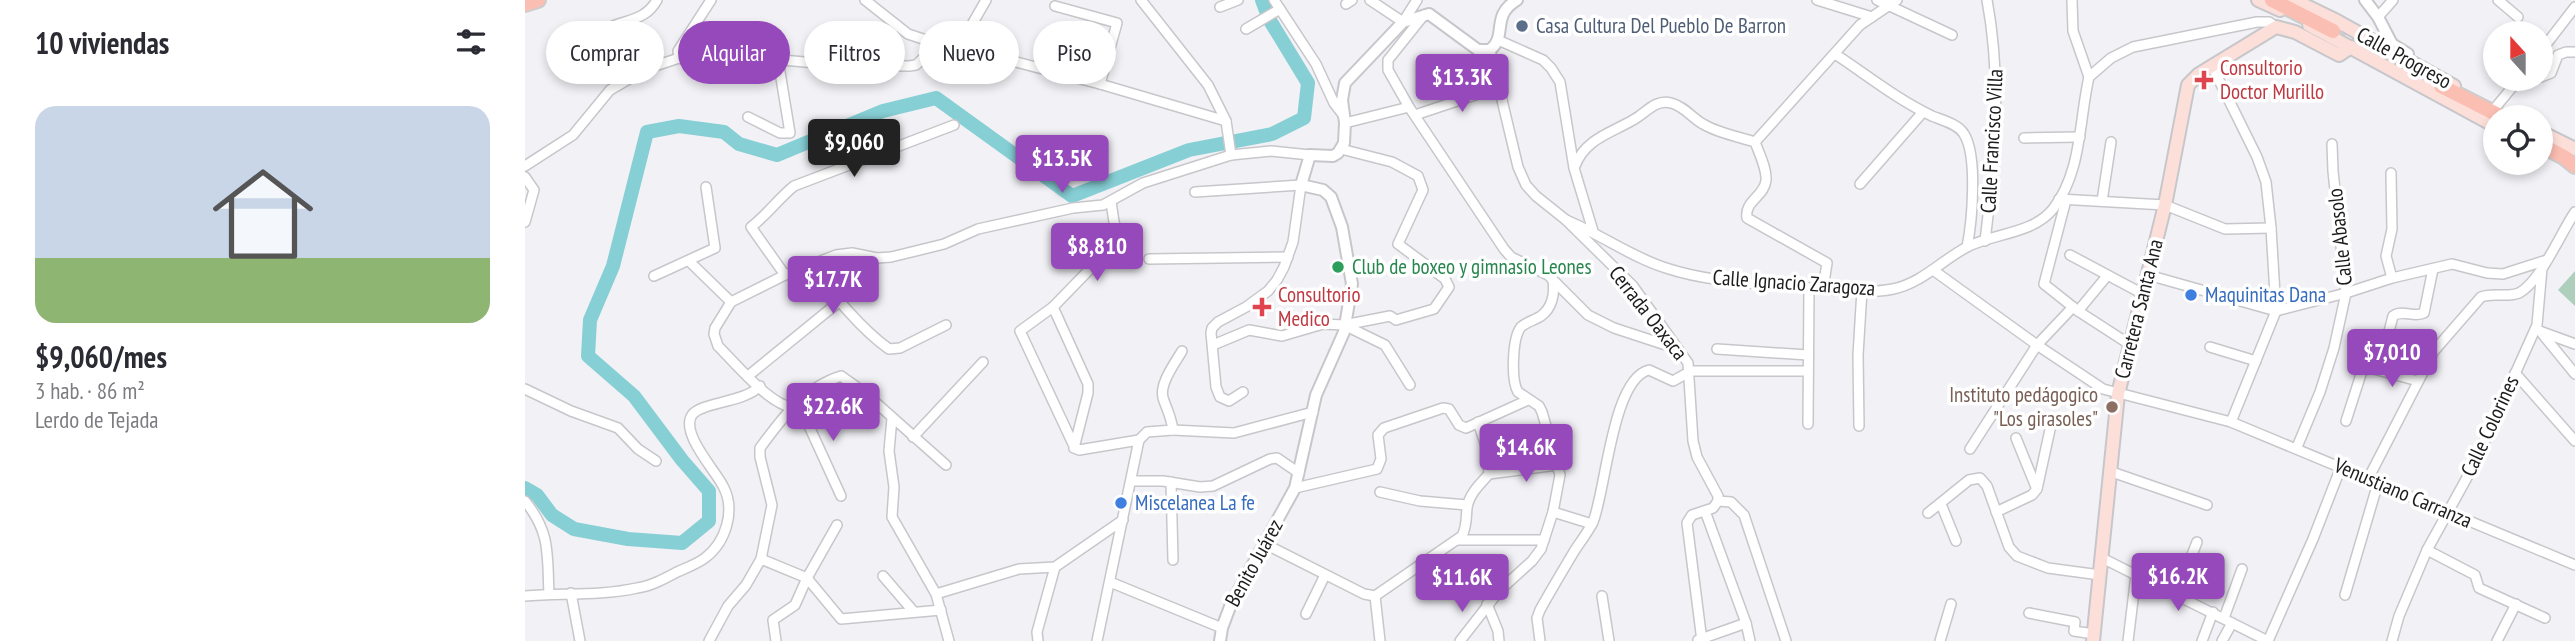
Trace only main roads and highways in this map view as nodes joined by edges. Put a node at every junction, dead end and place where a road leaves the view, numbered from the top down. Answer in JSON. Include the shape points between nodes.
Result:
{"nodes":[{"id":1,"x":538,"y":0,"type":"edge"},
{"id":2,"x":2258,"y":0,"type":"edge"},
{"id":3,"x":2272,"y":0,"type":"edge"},
{"id":4,"x":2282,"y":0,"type":"edge"},
{"id":5,"x":2294,"y":0,"type":"edge"},
{"id":6,"x":525,"y":4,"type":"edge"},
{"id":7,"x":2339,"y":29,"type":"junction"},
{"id":8,"x":2351,"y":47,"type":"junction"},
{"id":9,"x":2411,"y":63,"type":"junction"},
{"id":10,"x":2426,"y":72,"type":"junction"},
{"id":11,"x":2412,"y":80,"type":"junction"},
{"id":12,"x":2437,"y":89,"type":"junction"},
{"id":13,"x":2483,"y":109,"type":"edge"},
{"id":14,"x":2483,"y":111,"type":"edge"},
{"id":15,"x":2553,"y":139,"type":"edge"},
{"id":16,"x":2553,"y":143,"type":"edge"},
{"id":17,"x":2575,"y":151,"type":"edge"},
{"id":18,"x":2553,"y":153,"type":"edge"},
{"id":19,"x":2575,"y":167,"type":"edge"},
{"id":20,"x":2093,"y":637,"type":"edge"}],
"edges":[{"from":1,"to":6,"type":"main road"},
{"from":2,"to":8,"type":"main road"},
{"from":3,"to":7,"type":"main road"},
{"from":4,"to":7,"type":"main road"},
{"from":5,"to":7,"type":"main road","name":"Calle Progreso"},
{"from":7,"to":8,"type":"main road","via":[[2353,40]]},
{"from":7,"to":9,"type":"main road","name":"Calle Progreso"},
{"from":8,"to":9,"type":"main road","via":[[2365,47]]},
{"from":8,"to":11,"type":"main road","name":"Calle Progreso"},
{"from":8,"to":20,"type":"main road","name":"Carretera Santa Ana","via":[[2339,55],[2276,27],[2188,85],[2165,205],[2118,394]]},
{"from":9,"to":10,"type":"main road","name":"Calle Progreso"},
{"from":10,"to":11,"type":"main road"},
{"from":10,"to":12,"type":"main road"},
{"from":10,"to":13,"type":"main road","name":"Calle Progreso"},
{"from":11,"to":12,"type":"main road","name":"Calle Progreso"},
{"from":12,"to":14,"type":"main road"},
{"from":15,"to":17,"type":"main road"},
{"from":16,"to":17,"type":"main road"},
{"from":18,"to":19,"type":"main road"}]}
